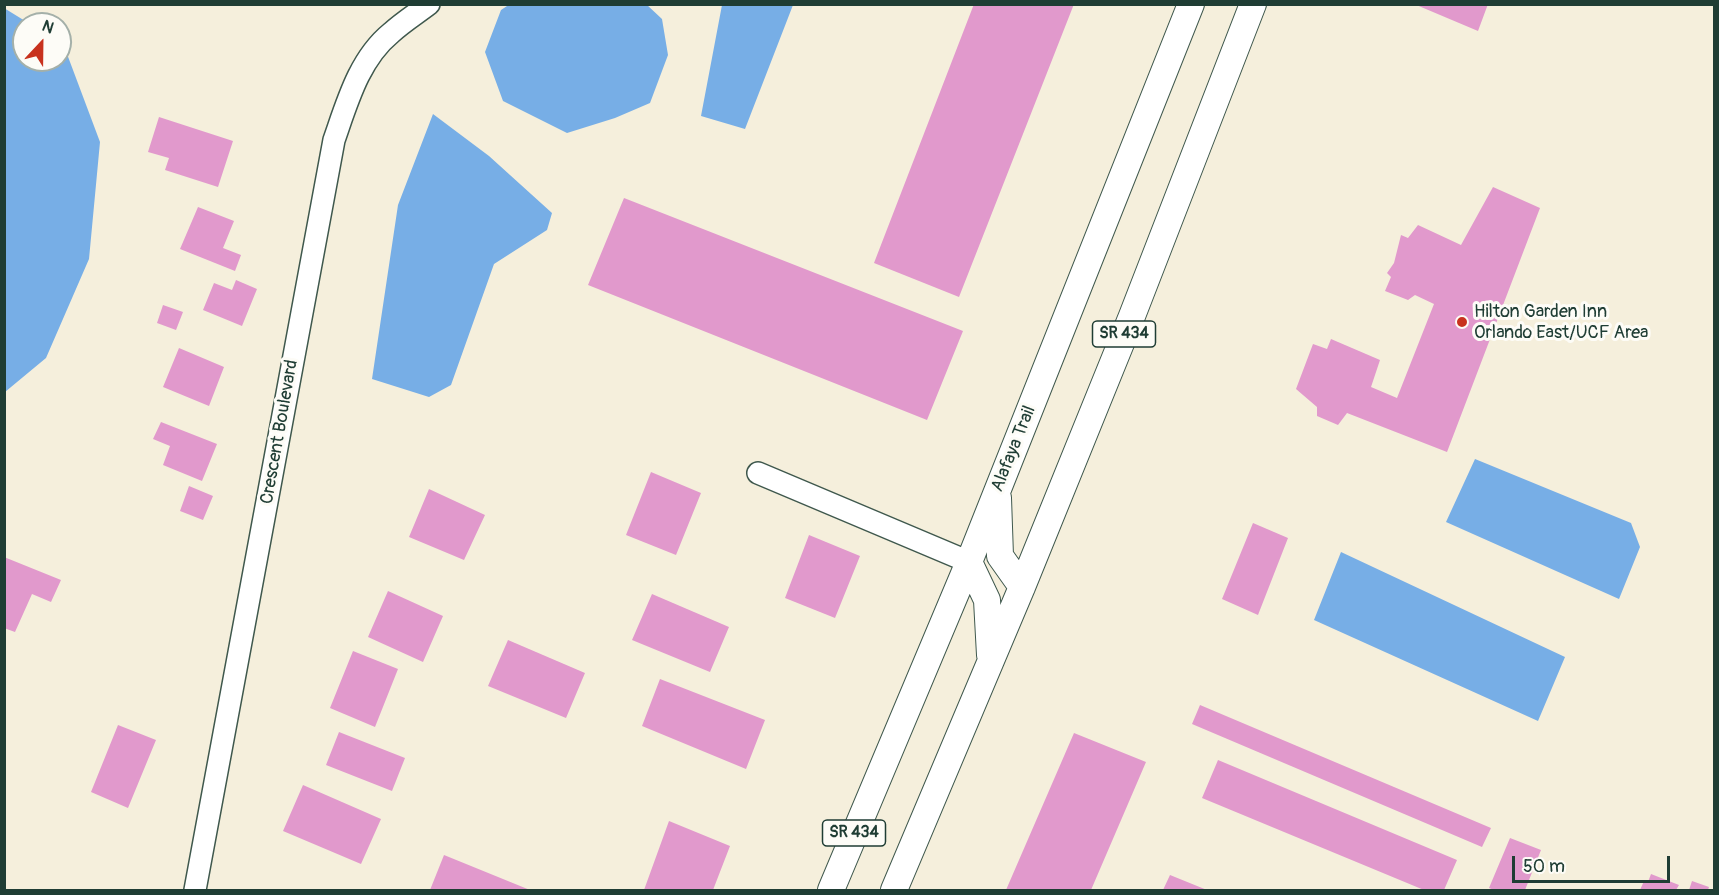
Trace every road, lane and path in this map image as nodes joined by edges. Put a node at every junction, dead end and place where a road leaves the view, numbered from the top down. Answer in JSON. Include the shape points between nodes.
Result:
{"nodes":[{"id":1,"x":429,"y":4,"type":"edge"},
{"id":2,"x":1191,"y":4,"type":"edge"},
{"id":3,"x":1253,"y":4,"type":"edge"},
{"id":4,"x":758,"y":473,"type":"dead end"},
{"id":5,"x":998,"y":488,"type":"junction"},
{"id":6,"x":969,"y":562,"type":"junction"},
{"id":7,"x":1022,"y":586,"type":"junction"},
{"id":8,"x":991,"y":662,"type":"junction"},
{"id":9,"x":195,"y":891,"type":"edge"},
{"id":10,"x":831,"y":891,"type":"edge"},
{"id":11,"x":894,"y":891,"type":"edge"}],
"edges":[{"from":1,"to":9,"type":"street","name":"Crescent Boulevard","via":[[389,34],[364,64],[334,140]]},
{"from":2,"to":5,"type":"main road","name":"Alafaya Trail","number":"SR 434"},
{"from":3,"to":7,"type":"main road","number":"SR 434"},
{"from":4,"to":6,"type":"street"},
{"from":5,"to":6,"type":"main road","name":"Alafaya Trail","number":"SR 434"},
{"from":5,"to":7,"type":"main road","via":[[1000,556]]},
{"from":6,"to":8,"type":"main road","via":[[987,600]]},
{"from":6,"to":10,"type":"main road","name":"Alafaya Trail","number":"SR 434"},
{"from":7,"to":8,"type":"main road","number":"SR 434"},
{"from":8,"to":11,"type":"main road","number":"SR 434"}]}
